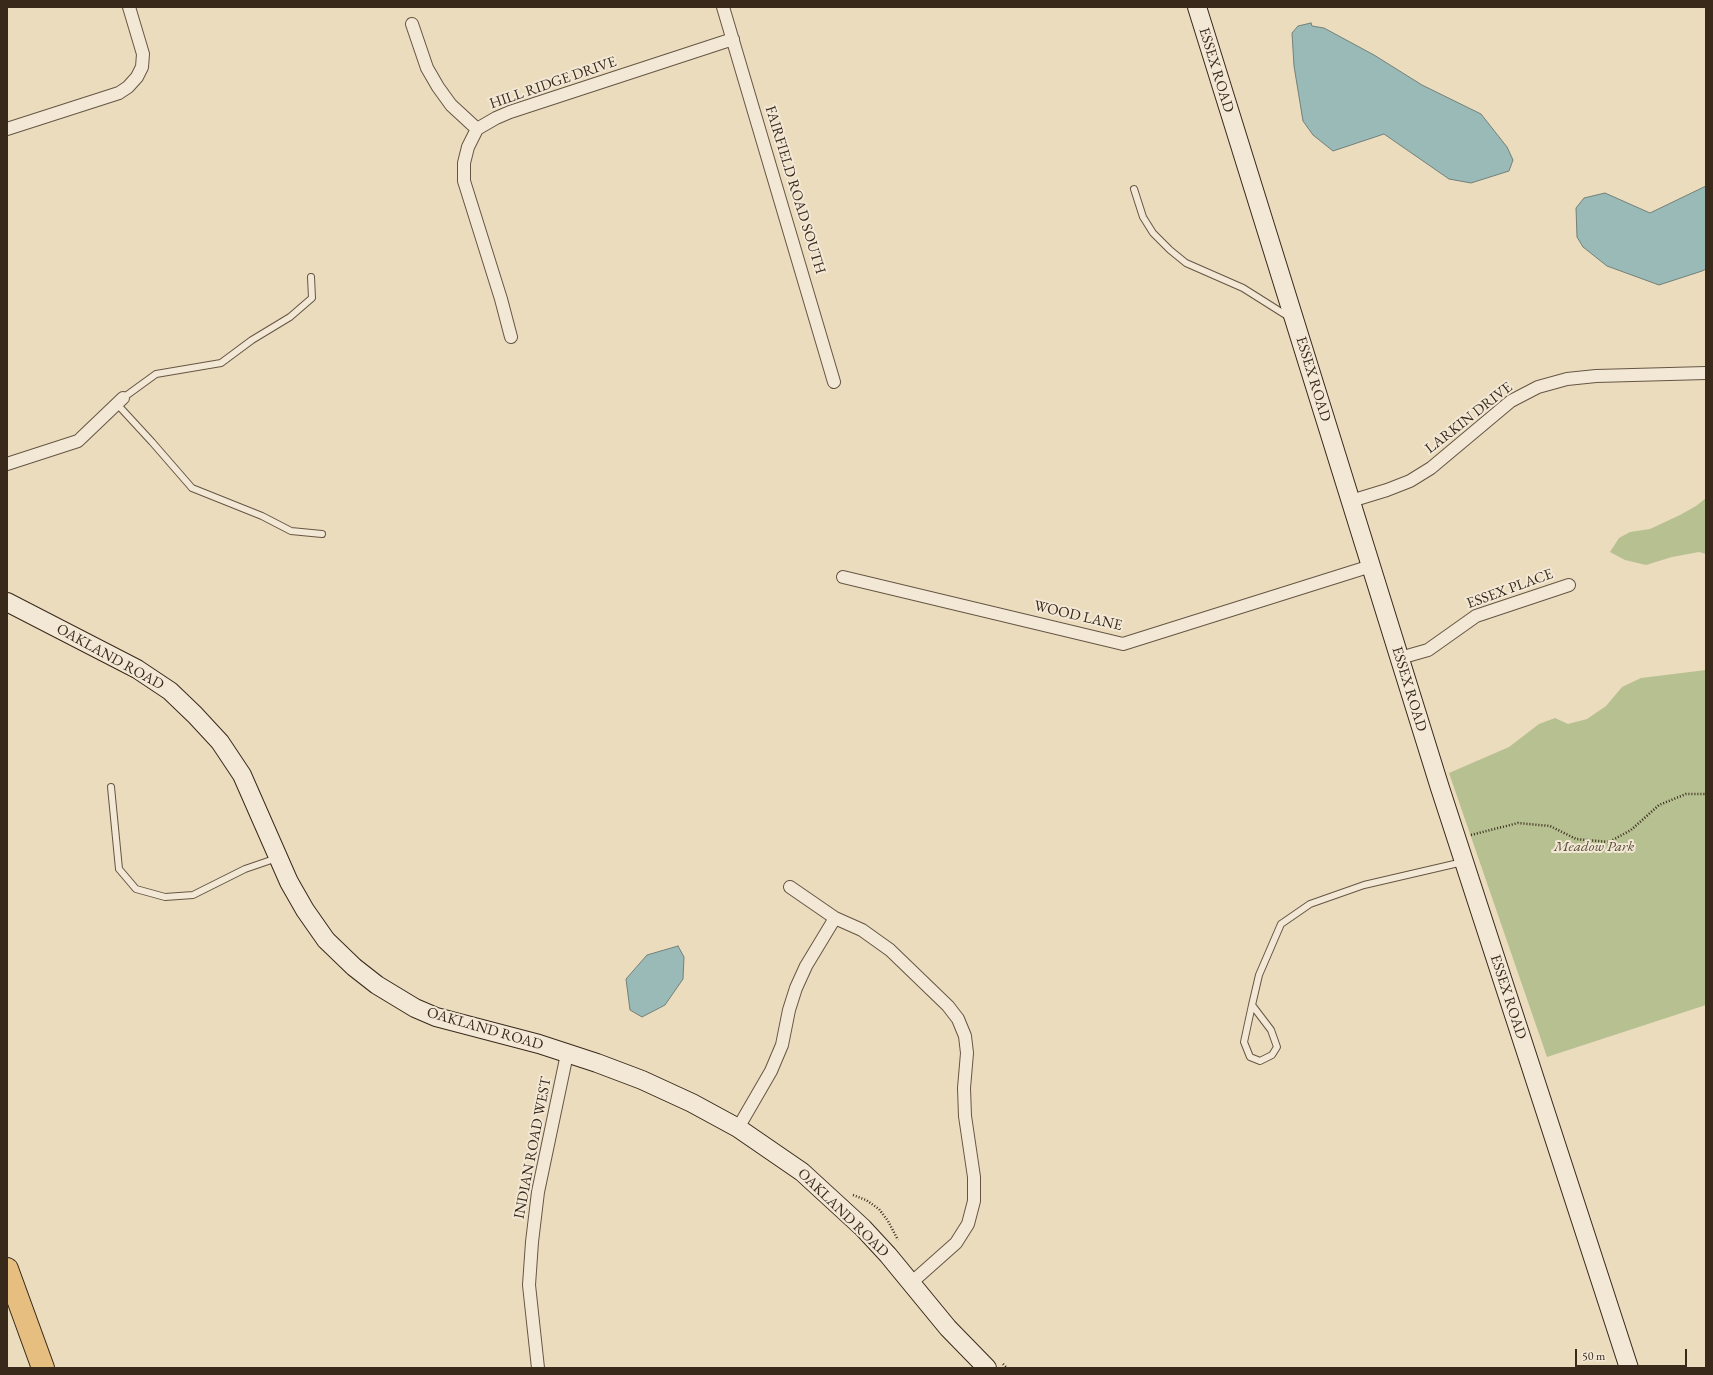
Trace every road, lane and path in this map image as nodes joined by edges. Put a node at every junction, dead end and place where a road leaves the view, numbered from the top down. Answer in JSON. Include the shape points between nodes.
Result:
{"nodes":[{"id":1,"x":129,"y":7,"type":"edge"},
{"id":2,"x":723,"y":7,"type":"edge"},
{"id":3,"x":1197,"y":7,"type":"edge"},
{"id":4,"x":412,"y":24,"type":"dead end"},
{"id":5,"x":733,"y":40,"type":"junction"},
{"id":6,"x":7,"y":129,"type":"edge"},
{"id":7,"x":477,"y":129,"type":"junction"},
{"id":8,"x":1134,"y":189,"type":"dead end"},
{"id":9,"x":311,"y":277,"type":"dead end"},
{"id":10,"x":1295,"y":322,"type":"junction"},
{"id":11,"x":511,"y":337,"type":"dead end"},
{"id":12,"x":1706,"y":373,"type":"edge"},
{"id":13,"x":834,"y":382,"type":"dead end"},
{"id":14,"x":120,"y":401,"type":"junction"},
{"id":15,"x":7,"y":464,"type":"edge"},
{"id":16,"x":1351,"y":501,"type":"junction"},
{"id":17,"x":322,"y":534,"type":"dead end"},
{"id":18,"x":1371,"y":566,"type":"junction"},
{"id":19,"x":843,"y":577,"type":"dead end"},
{"id":20,"x":1569,"y":585,"type":"dead end"},
{"id":21,"x":7,"y":602,"type":"edge"},
{"id":22,"x":1400,"y":658,"type":"junction"},
{"id":23,"x":111,"y":787,"type":"dead end"},
{"id":24,"x":1706,"y":794,"type":"edge"},
{"id":25,"x":1457,"y":839,"type":"junction"},
{"id":26,"x":278,"y":857,"type":"junction"},
{"id":27,"x":1464,"y":862,"type":"junction"},
{"id":28,"x":790,"y":887,"type":"dead end"},
{"id":29,"x":835,"y":918,"type":"junction"},
{"id":30,"x":1252,"y":1005,"type":"junction"},
{"id":31,"x":567,"y":1054,"type":"junction"},
{"id":32,"x":738,"y":1128,"type":"junction"},
{"id":33,"x":850,"y":1193,"type":"dead end"},
{"id":34,"x":899,"y":1243,"type":"dead end"},
{"id":35,"x":7,"y":1269,"type":"edge"},
{"id":36,"x":911,"y":1283,"type":"junction"},
{"id":37,"x":992,"y":1363,"type":"edge"},
{"id":38,"x":43,"y":1368,"type":"edge"},
{"id":39,"x":538,"y":1368,"type":"edge"},
{"id":40,"x":1007,"y":1368,"type":"edge"},
{"id":41,"x":1629,"y":1368,"type":"edge"}],
"edges":[{"from":1,"to":6,"type":"street","via":[[143,54],[142,67],[128,87],[119,93]]},
{"from":2,"to":5,"type":"street","name":"FAIRFIELD ROAD SOUTH"},
{"from":3,"to":10,"type":"street","name":"ESSEX ROAD"},
{"from":4,"to":7,"type":"street","via":[[427,68],[438,87],[451,105]]},
{"from":5,"to":7,"type":"street","name":"HILL RIDGE DRIVE","via":[[510,112]]},
{"from":5,"to":13,"type":"street","name":"FAIRFIELD ROAD SOUTH"},
{"from":7,"to":11,"type":"street","via":[[468,147],[464,163],[464,181]]},
{"from":8,"to":10,"type":"lane","via":[[1143,217],[1153,233],[1170,250],[1186,263],[1243,288]]},
{"from":9,"to":14,"type":"lane","via":[[312,298],[290,317],[221,363],[156,374]]},
{"from":10,"to":16,"type":"street","name":"ESSEX ROAD"},
{"from":12,"to":16,"type":"street","name":"LARKIN DRIVE","via":[[1588,377],[1567,379],[1538,387],[1512,401],[1436,464],[1410,481]]},
{"from":14,"to":15,"type":"street","via":[[78,441]]},
{"from":14,"to":17,"type":"lane","via":[[192,488],[262,516],[291,531]]},
{"from":16,"to":18,"type":"street","name":"ESSEX ROAD"},
{"from":18,"to":19,"type":"street","name":"WOOD LANE","via":[[1123,644]]},
{"from":18,"to":22,"type":"street","name":"ESSEX ROAD"},
{"from":20,"to":22,"type":"street","name":"ESSEX PLACE","via":[[1476,616],[1428,650]]},
{"from":21,"to":26,"type":"street","name":"OAKLAND ROAD","via":[[137,669],[170,691],[220,742],[242,775]]},
{"from":22,"to":25,"type":"street","name":"ESSEX ROAD"},
{"from":23,"to":26,"type":"lane","via":[[119,869],[136,889],[165,897],[193,895],[245,869]]},
{"from":24,"to":25,"type":"path","via":[[1686,794],[1659,805],[1631,830],[1609,842],[1576,839],[1550,826],[1518,823]]},
{"from":25,"to":27,"type":"street","name":"ESSEX ROAD"},
{"from":26,"to":31,"type":"street","name":"OAKLAND ROAD","via":[[305,910],[326,940],[354,967],[390,994],[436,1017],[539,1044]]},
{"from":27,"to":30,"type":"lane","via":[[1364,885],[1310,904],[1281,924],[1259,975]]},
{"from":27,"to":41,"type":"street","name":"ESSEX ROAD"},
{"from":28,"to":29,"type":"street"},
{"from":29,"to":32,"type":"street","via":[[806,966],[789,1010],[782,1045],[771,1071]]},
{"from":29,"to":36,"type":"street","via":[[862,930],[890,950],[948,1006],[958,1019],[965,1036],[965,1116],[974,1177],[974,1201],[968,1224],[956,1243]]},
{"from":30,"to":30,"type":"lane","via":[[1271,1030],[1277,1047],[1272,1055],[1260,1062],[1250,1057],[1244,1042]]},
{"from":31,"to":32,"type":"street","name":"OAKLAND ROAD","via":[[642,1080]]},
{"from":31,"to":39,"type":"street","name":"INDIAN ROAD WEST","via":[[538,1192],[532,1242],[529,1285]]},
{"from":32,"to":36,"type":"street","name":"OAKLAND ROAD","via":[[802,1172],[883,1249]]},
{"from":33,"to":34,"type":"path","via":[[879,1209]]},
{"from":35,"to":38,"type":"highway"},
{"from":36,"to":37,"type":"street","name":"OAKLAND ROAD","via":[[948,1328]]},
{"from":37,"to":40,"type":"path"}]}
